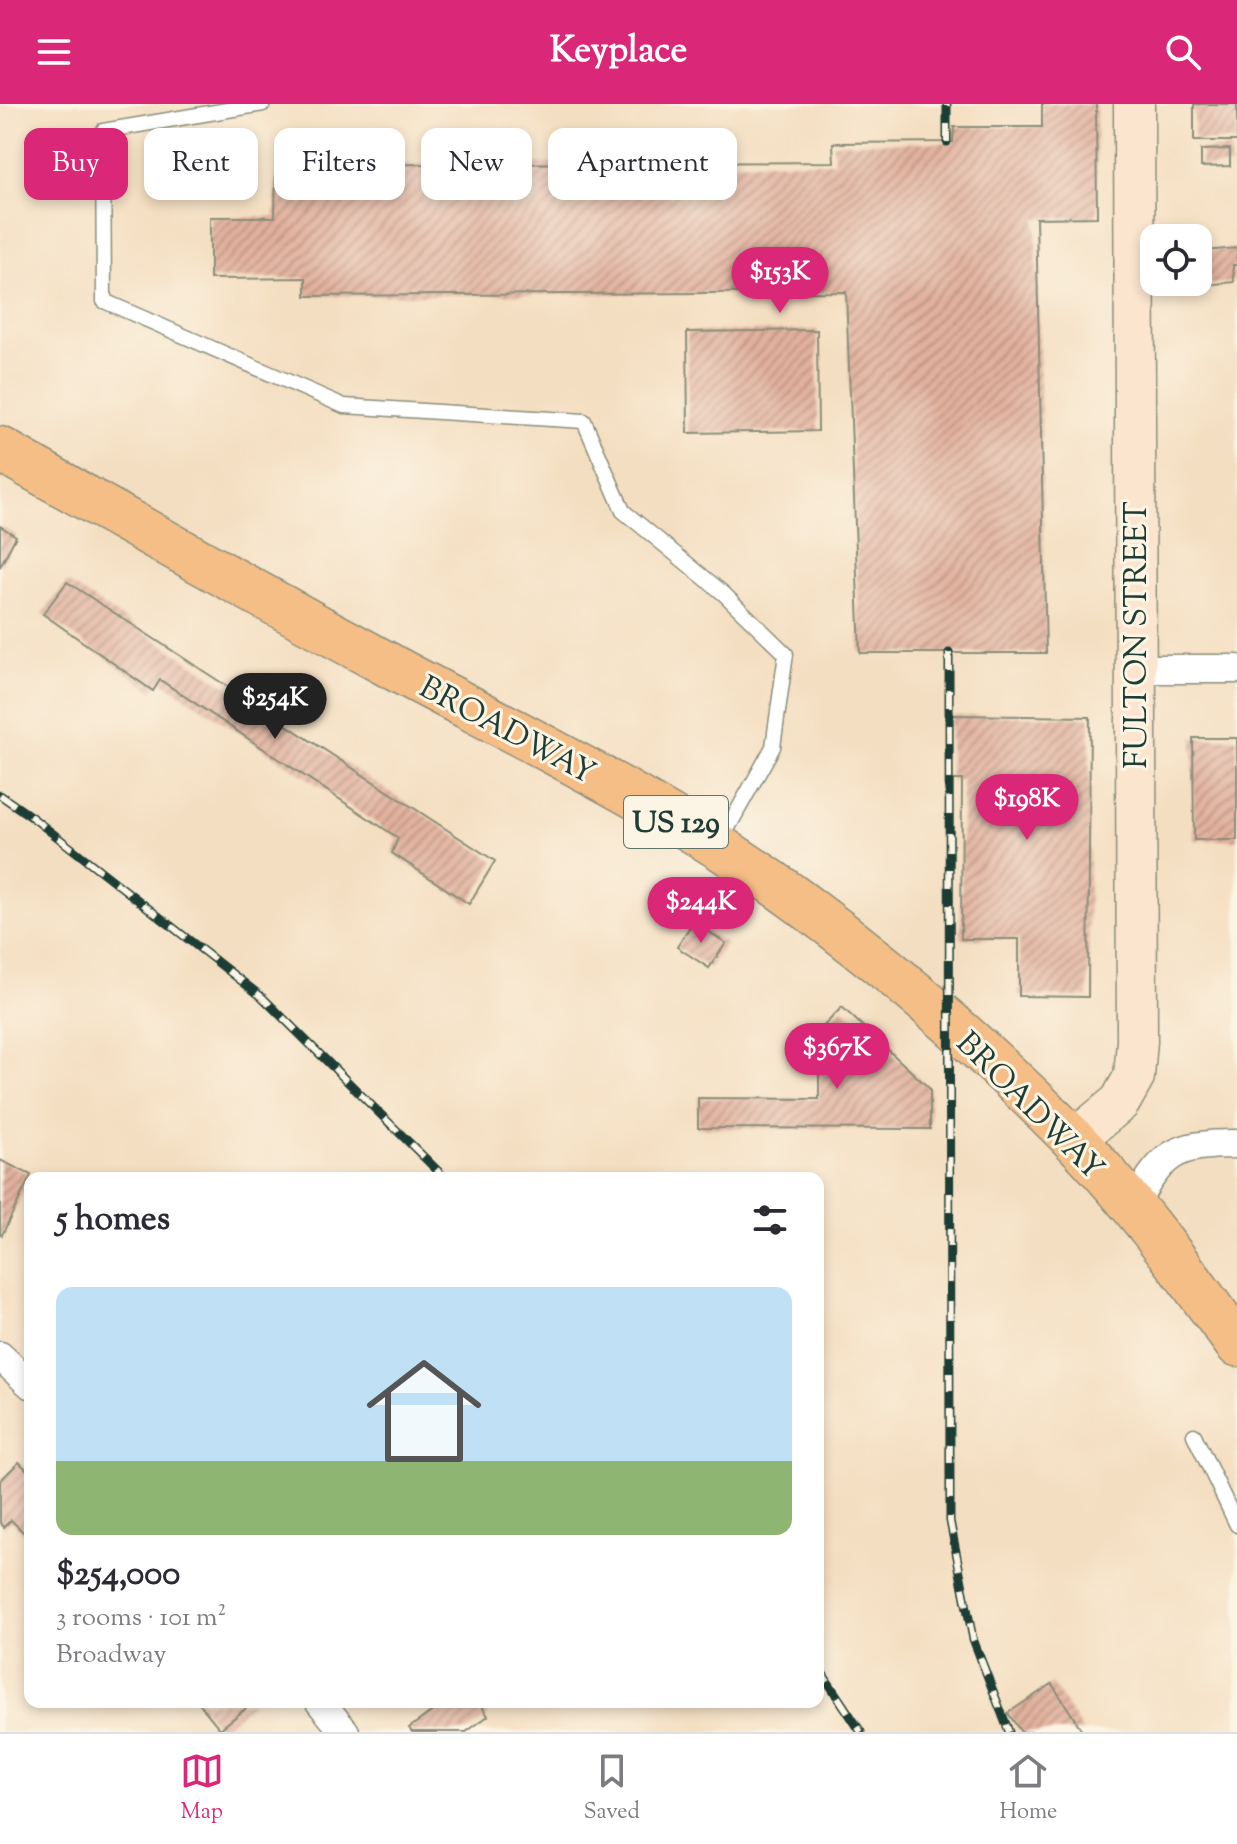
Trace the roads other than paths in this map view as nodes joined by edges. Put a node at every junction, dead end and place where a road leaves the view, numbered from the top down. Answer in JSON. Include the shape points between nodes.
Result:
{"nodes":[{"id":1,"x":263,"y":104,"type":"edge"},
{"id":2,"x":1134,"y":104,"type":"edge"},
{"id":3,"x":0,"y":449,"type":"edge"},
{"id":4,"x":1135,"y":669,"type":"junction"},
{"id":5,"x":1237,"y":669,"type":"edge"},
{"id":6,"x":718,"y":846,"type":"junction"},
{"id":7,"x":1074,"y":1140,"type":"junction"},
{"id":8,"x":1237,"y":1144,"type":"edge"},
{"id":9,"x":1132,"y":1208,"type":"junction"},
{"id":10,"x":1237,"y":1344,"type":"edge"},
{"id":11,"x":0,"y":1356,"type":"edge"},
{"id":12,"x":24,"y":1378,"type":"edge"},
{"id":13,"x":1194,"y":1435,"type":"dead end"},
{"id":14,"x":1237,"y":1525,"type":"edge"},
{"id":15,"x":325,"y":1708,"type":"edge"},
{"id":16,"x":345,"y":1732,"type":"edge"}],
"edges":[{"from":1,"to":6,"type":"lane","via":[[103,131],[104,301],[344,406],[584,421],[623,511],[723,593],[786,654],[773,747]]},
{"from":2,"to":4,"type":"street","name":"FULTON STREET"},
{"from":3,"to":6,"type":"main road","name":"BROADWAY","number":"US 129"},
{"from":4,"to":5,"type":"street"},
{"from":4,"to":7,"type":"street","name":"FULTON STREET","via":[[1134,1077],[1120,1102]]},
{"from":6,"to":7,"type":"main road","name":"BROADWAY","number":"US 129","via":[[871,956]]},
{"from":7,"to":9,"type":"main road","name":"BROADWAY","number":"US 129"},
{"from":8,"to":9,"type":"street","via":[[1191,1146],[1175,1153],[1150,1177]]},
{"from":9,"to":10,"type":"main road","name":"BROADWAY","number":"US 129"},
{"from":11,"to":12,"type":"street"},
{"from":13,"to":14,"type":"lane"},
{"from":15,"to":16,"type":"street"}]}
